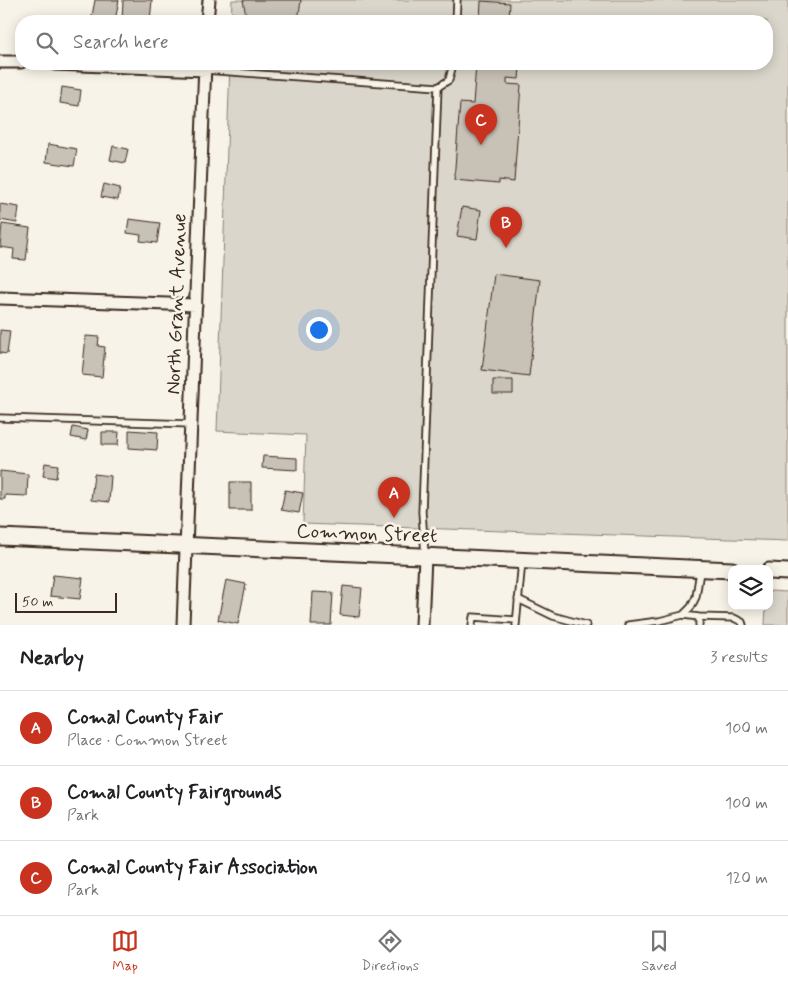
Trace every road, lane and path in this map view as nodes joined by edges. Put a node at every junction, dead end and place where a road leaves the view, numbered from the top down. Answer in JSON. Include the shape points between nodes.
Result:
{"nodes":[{"id":1,"x":209,"y":0,"type":"edge"},
{"id":2,"x":457,"y":0,"type":"edge"},
{"id":3,"x":208,"y":15,"type":"edge"},
{"id":4,"x":456,"y":15,"type":"edge"},
{"id":5,"x":0,"y":62,"type":"edge"},
{"id":6,"x":15,"y":62,"type":"edge"},
{"id":7,"x":205,"y":70,"type":"edge"},
{"id":8,"x":238,"y":70,"type":"edge"},
{"id":9,"x":452,"y":70,"type":"edge"},
{"id":10,"x":438,"y":88,"type":"junction"},
{"id":11,"x":0,"y":298,"type":"edge"},
{"id":12,"x":196,"y":306,"type":"junction"},
{"id":13,"x":0,"y":418,"type":"edge"},
{"id":14,"x":191,"y":424,"type":"junction"},
{"id":15,"x":0,"y":537,"type":"edge"},
{"id":16,"x":187,"y":547,"type":"junction"},
{"id":17,"x":425,"y":557,"type":"junction"},
{"id":18,"x":522,"y":561,"type":"junction"},
{"id":19,"x":700,"y":569,"type":"junction"},
{"id":20,"x":728,"y":570,"type":"edge"},
{"id":21,"x":773,"y":572,"type":"edge"},
{"id":22,"x":788,"y":572,"type":"edge"},
{"id":23,"x":518,"y":599,"type":"junction"},
{"id":24,"x":683,"y":615,"type":"junction"},
{"id":25,"x":699,"y":617,"type":"junction"},
{"id":26,"x":516,"y":622,"type":"edge"},
{"id":27,"x":183,"y":625,"type":"edge"},
{"id":28,"x":422,"y":625,"type":"edge"},
{"id":29,"x":472,"y":625,"type":"edge"},
{"id":30,"x":586,"y":625,"type":"edge"},
{"id":31,"x":628,"y":625,"type":"edge"},
{"id":32,"x":699,"y":625,"type":"edge"},
{"id":33,"x":743,"y":625,"type":"edge"}],
"edges":[{"from":1,"to":3,"type":"street"},
{"from":2,"to":4,"type":"lane"},
{"from":5,"to":6,"type":"street"},
{"from":7,"to":12,"type":"street","name":"North Grant Avenue"},
{"from":8,"to":10,"type":"lane"},
{"from":9,"to":10,"type":"lane","via":[[449,80]]},
{"from":10,"to":17,"type":"lane","via":[[422,512]]},
{"from":11,"to":12,"type":"street"},
{"from":12,"to":14,"type":"street","name":"North Grant Avenue"},
{"from":13,"to":14,"type":"lane"},
{"from":14,"to":16,"type":"street","name":"North Grant Avenue"},
{"from":15,"to":16,"type":"main road","name":"Common Street"},
{"from":16,"to":17,"type":"main road","name":"Common Street"},
{"from":16,"to":27,"type":"street","name":"North Grant Avenue"},
{"from":17,"to":18,"type":"main road","name":"Common Street"},
{"from":17,"to":28,"type":"street"},
{"from":18,"to":19,"type":"main road","name":"Common Street"},
{"from":18,"to":23,"type":"lane"},
{"from":19,"to":20,"type":"main road","name":"Common Street"},
{"from":19,"to":24,"type":"lane","via":[[696,597]]},
{"from":21,"to":22,"type":"main road"},
{"from":23,"to":26,"type":"lane"},
{"from":23,"to":30,"type":"lane","via":[[553,616]]},
{"from":24,"to":25,"type":"lane"},
{"from":24,"to":31,"type":"lane"},
{"from":25,"to":32,"type":"lane"},
{"from":25,"to":33,"type":"lane","via":[[734,618]]},
{"from":26,"to":29,"type":"lane","via":[[473,617]]}]}
